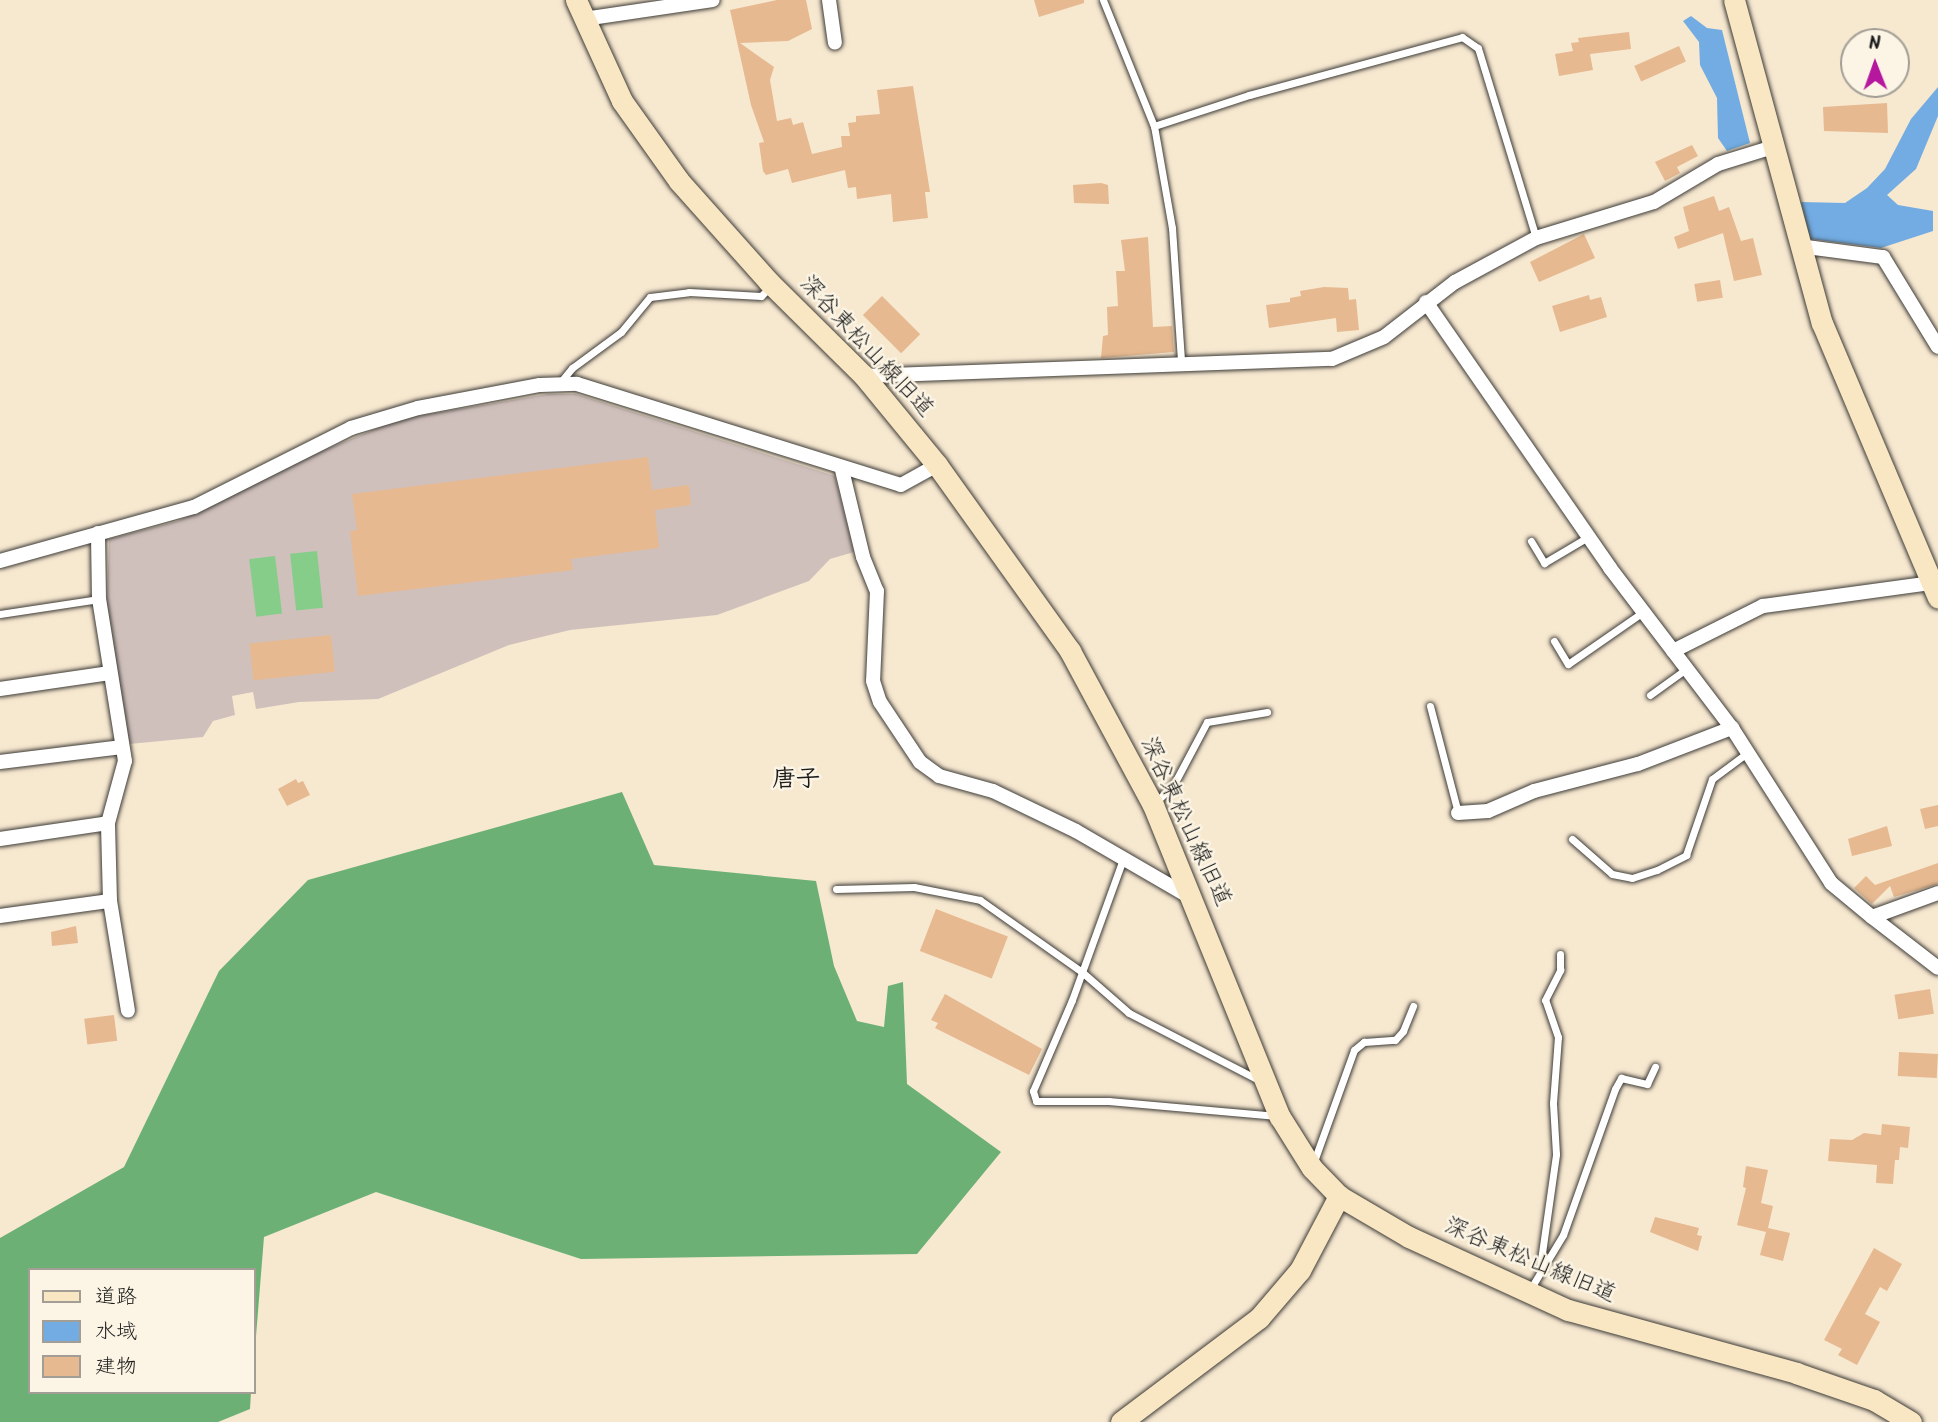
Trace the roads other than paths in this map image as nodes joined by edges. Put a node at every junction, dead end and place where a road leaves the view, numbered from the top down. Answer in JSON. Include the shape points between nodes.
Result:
{"nodes":[{"id":1,"x":713,"y":0,"type":"edge"},
{"id":2,"x":829,"y":0,"type":"edge"},
{"id":3,"x":1103,"y":0,"type":"edge"},
{"id":4,"x":1734,"y":0,"type":"edge"},
{"id":5,"x":580,"y":10,"type":"edge"},
{"id":6,"x":835,"y":43,"type":"dead end"},
{"id":7,"x":1154,"y":125,"type":"junction"},
{"id":8,"x":1773,"y":147,"type":"junction"},
{"id":9,"x":1536,"y":238,"type":"junction"},
{"id":10,"x":1799,"y":246,"type":"junction"},
{"id":11,"x":772,"y":285,"type":"junction"},
{"id":12,"x":1426,"y":302,"type":"junction"},
{"id":13,"x":1938,"y":347,"type":"edge"},
{"id":14,"x":1181,"y":361,"type":"junction"},
{"id":15,"x":864,"y":376,"type":"junction"},
{"id":16,"x":558,"y":385,"type":"junction"},
{"id":17,"x":937,"y":465,"type":"junction"},
{"id":18,"x":842,"y":470,"type":"junction"},
{"id":19,"x":98,"y":533,"type":"junction"},
{"id":20,"x":1588,"y":536,"type":"junction"},
{"id":21,"x":1531,"y":541,"type":"dead end"},
{"id":22,"x":0,"y":561,"type":"edge"},
{"id":23,"x":1935,"y":590,"type":"edge"},
{"id":24,"x":99,"y":599,"type":"junction"},
{"id":25,"x":1643,"y":612,"type":"junction"},
{"id":26,"x":0,"y":614,"type":"edge"},
{"id":27,"x":1554,"y":641,"type":"dead end"},
{"id":28,"x":1673,"y":651,"type":"junction"},
{"id":29,"x":1687,"y":669,"type":"junction"},
{"id":30,"x":110,"y":673,"type":"junction"},
{"id":31,"x":0,"y":689,"type":"edge"},
{"id":32,"x":1650,"y":695,"type":"dead end"},
{"id":33,"x":1430,"y":706,"type":"dead end"},
{"id":34,"x":1267,"y":712,"type":"dead end"},
{"id":35,"x":1732,"y":728,"type":"junction"},
{"id":36,"x":122,"y":747,"type":"junction"},
{"id":37,"x":1748,"y":752,"type":"junction"},
{"id":38,"x":0,"y":762,"type":"edge"},
{"id":39,"x":1153,"y":805,"type":"junction"},
{"id":40,"x":1458,"y":813,"type":"joint"},
{"id":41,"x":108,"y":823,"type":"junction"},
{"id":42,"x":0,"y":839,"type":"edge"},
{"id":43,"x":1572,"y":839,"type":"dead end"},
{"id":44,"x":1123,"y":859,"type":"junction"},
{"id":45,"x":836,"y":889,"type":"dead end"},
{"id":46,"x":1938,"y":894,"type":"edge"},
{"id":47,"x":1193,"y":898,"type":"junction"},
{"id":48,"x":110,"y":901,"type":"junction"},
{"id":49,"x":0,"y":916,"type":"edge"},
{"id":50,"x":1872,"y":917,"type":"junction"},
{"id":51,"x":1560,"y":954,"type":"dead end"},
{"id":52,"x":1938,"y":968,"type":"edge"},
{"id":53,"x":1082,"y":972,"type":"junction"},
{"id":54,"x":1413,"y":1006,"type":"dead end"},
{"id":55,"x":128,"y":1011,"type":"dead end"},
{"id":56,"x":1656,"y":1067,"type":"dead end"},
{"id":57,"x":1266,"y":1084,"type":"junction"},
{"id":58,"x":1280,"y":1116,"type":"junction"},
{"id":59,"x":1312,"y":1168,"type":"junction"},
{"id":60,"x":1339,"y":1196,"type":"junction"},
{"id":61,"x":1540,"y":1267,"type":"junction"},
{"id":62,"x":1529,"y":1292,"type":"junction"},
{"id":63,"x":1121,"y":1422,"type":"edge"},
{"id":64,"x":1911,"y":1422,"type":"edge"}],
"edges":[{"from":1,"to":5,"type":"street"},
{"from":2,"to":6,"type":"street"},
{"from":3,"to":7,"type":"lane"},
{"from":4,"to":8,"type":"street"},
{"from":5,"to":11,"type":"street","name":"深谷東松山線旧道","via":[[622,101],[671,170]]},
{"from":7,"to":9,"type":"lane","via":[[1462,37],[1478,48]]},
{"from":7,"to":14,"type":"lane","via":[[1172,228]]},
{"from":8,"to":9,"type":"street","via":[[1718,164],[1654,202]]},
{"from":8,"to":10,"type":"street"},
{"from":9,"to":12,"type":"street"},
{"from":10,"to":13,"type":"street","via":[[1883,257]]},
{"from":10,"to":23,"type":"street","via":[[1851,398]]},
{"from":11,"to":15,"type":"street","name":"深谷東松山線旧道"},
{"from":11,"to":16,"type":"lane","via":[[761,296],[689,292],[650,298],[621,332],[572,368]]},
{"from":12,"to":14,"type":"street","via":[[1384,337],[1332,359]]},
{"from":12,"to":20,"type":"street"},
{"from":14,"to":15,"type":"street"},
{"from":15,"to":17,"type":"street","name":"深谷東松山線旧道"},
{"from":16,"to":18,"type":"street","via":[[577,384]]},
{"from":16,"to":19,"type":"street","via":[[418,408],[351,428],[194,507]]},
{"from":17,"to":18,"type":"street","via":[[901,485]]},
{"from":17,"to":39,"type":"street","name":"深谷東松山線旧道","via":[[1070,652]]},
{"from":18,"to":44,"type":"street","via":[[863,557],[877,591],[873,681],[880,702],[920,762],[939,776],[1017,802]]},
{"from":19,"to":22,"type":"street"},
{"from":19,"to":24,"type":"street"},
{"from":20,"to":21,"type":"lane","via":[[1544,563]]},
{"from":20,"to":25,"type":"street"},
{"from":23,"to":28,"type":"street","via":[[1763,606]]},
{"from":24,"to":26,"type":"lane"},
{"from":24,"to":30,"type":"street"},
{"from":25,"to":27,"type":"lane","via":[[1568,664]]},
{"from":25,"to":28,"type":"street"},
{"from":28,"to":29,"type":"street"},
{"from":29,"to":32,"type":"lane"},
{"from":29,"to":35,"type":"street"},
{"from":30,"to":31,"type":"street"},
{"from":30,"to":36,"type":"street"},
{"from":33,"to":40,"type":"lane"},
{"from":34,"to":39,"type":"lane","via":[[1207,722],[1174,784]]},
{"from":35,"to":37,"type":"street"},
{"from":35,"to":40,"type":"street","via":[[1638,764],[1534,791],[1488,811]]},
{"from":36,"to":38,"type":"street"},
{"from":36,"to":41,"type":"street","via":[[125,761]]},
{"from":37,"to":43,"type":"lane","via":[[1712,779],[1686,855],[1657,870],[1632,878],[1612,874]]},
{"from":37,"to":50,"type":"street","via":[[1831,883]]},
{"from":39,"to":47,"type":"street","name":"深谷東松山線旧道"},
{"from":41,"to":42,"type":"street"},
{"from":41,"to":48,"type":"street"},
{"from":44,"to":47,"type":"street"},
{"from":44,"to":53,"type":"lane"},
{"from":45,"to":53,"type":"lane","via":[[914,887],[980,900]]},
{"from":46,"to":50,"type":"street"},
{"from":47,"to":57,"type":"street","name":"深谷東松山線旧道"},
{"from":48,"to":49,"type":"street"},
{"from":48,"to":55,"type":"street"},
{"from":50,"to":52,"type":"street"},
{"from":51,"to":61,"type":"lane","via":[[1560,970],[1545,1000],[1558,1037],[1553,1104],[1556,1154]]},
{"from":53,"to":57,"type":"lane","via":[[1129,1013]]},
{"from":53,"to":58,"type":"lane","via":[[1033,1091],[1036,1101],[1110,1101]]},
{"from":54,"to":59,"type":"lane","via":[[1395,1040],[1364,1042],[1354,1050]]},
{"from":56,"to":61,"type":"lane","via":[[1647,1084],[1621,1078],[1563,1235]]},
{"from":57,"to":58,"type":"street","name":"深谷東松山線旧道"},
{"from":58,"to":59,"type":"street","name":"深谷東松山線旧道"},
{"from":59,"to":60,"type":"street","name":"深谷東松山線旧道"},
{"from":60,"to":62,"type":"street","name":"深谷東松山線旧道","via":[[1409,1237]]},
{"from":60,"to":63,"type":"street","via":[[1300,1270],[1259,1318]]},
{"from":61,"to":62,"type":"lane"},
{"from":62,"to":64,"type":"street","name":"深谷東松山線旧道","via":[[1611,1325],[1796,1373],[1874,1400]]}]}
